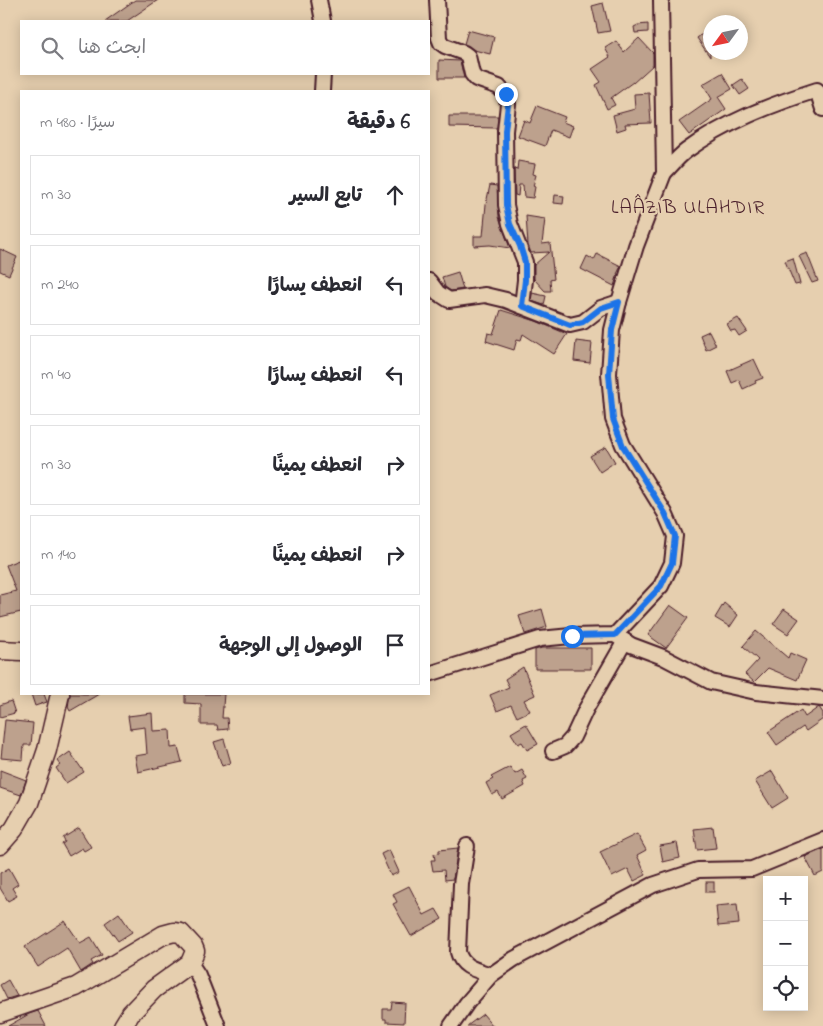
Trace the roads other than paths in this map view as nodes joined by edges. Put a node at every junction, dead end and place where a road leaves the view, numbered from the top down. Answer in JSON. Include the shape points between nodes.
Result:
{"nodes":[{"id":1,"x":320,"y":0,"type":"edge"},
{"id":2,"x":437,"y":0,"type":"edge"},
{"id":3,"x":661,"y":0,"type":"edge"},
{"id":4,"x":323,"y":20,"type":"edge"},
{"id":5,"x":323,"y":75,"type":"edge"},
{"id":6,"x":322,"y":90,"type":"edge"},
{"id":7,"x":823,"y":109,"type":"edge"},
{"id":8,"x":664,"y":173,"type":"junction"},
{"id":9,"x":430,"y":282,"type":"edge"},
{"id":10,"x":619,"y":302,"type":"junction"},
{"id":11,"x":522,"y":306,"type":"junction"},
{"id":12,"x":620,"y":638,"type":"junction"},
{"id":13,"x":0,"y":650,"type":"edge"},
{"id":14,"x":20,"y":651,"type":"edge"},
{"id":15,"x":430,"y":674,"type":"edge"},
{"id":16,"x":60,"y":695,"type":"edge"},
{"id":17,"x":823,"y":699,"type":"edge"},
{"id":18,"x":553,"y":751,"type":"dead end"},
{"id":19,"x":823,"y":840,"type":"edge"},
{"id":20,"x":0,"y":845,"type":"edge"},
{"id":21,"x":467,"y":846,"type":"dead end"},
{"id":22,"x":190,"y":963,"type":"junction"},
{"id":23,"x":490,"y":975,"type":"junction"},
{"id":24,"x":0,"y":1013,"type":"edge"},
{"id":25,"x":122,"y":1026,"type":"edge"},
{"id":26,"x":218,"y":1026,"type":"edge"},
{"id":27,"x":452,"y":1026,"type":"edge"}],
"edges":[{"from":1,"to":4,"type":"street"},
{"from":2,"to":11,"type":"street","via":[[441,43],[468,56],[476,80],[499,87],[506,94],[506,205],[525,262]]},
{"from":3,"to":8,"type":"street"},
{"from":5,"to":6,"type":"street"},
{"from":7,"to":8,"type":"street","via":[[817,90],[770,105],[729,124],[685,152]]},
{"from":8,"to":10,"type":"street"},
{"from":9,"to":11,"type":"street","via":[[449,300],[485,295]]},
{"from":10,"to":11,"type":"street","via":[[601,308],[583,322],[570,325]]},
{"from":10,"to":12,"type":"street","via":[[612,330],[609,374],[613,419],[623,446],[665,513],[675,536],[672,563],[661,586]]},
{"from":12,"to":15,"type":"street","via":[[572,636],[540,639]]},
{"from":12,"to":17,"type":"street","via":[[711,682],[756,692]]},
{"from":12,"to":18,"type":"street","via":[[573,737],[565,746]]},
{"from":13,"to":14,"type":"main road"},
{"from":16,"to":20,"type":"main road","via":[[29,803]]},
{"from":19,"to":23,"type":"street","via":[[752,869],[698,870],[653,885]]},
{"from":21,"to":23,"type":"street","via":[[461,884],[458,952],[467,966]]},
{"from":22,"to":24,"type":"main road","via":[[195,951],[193,946],[181,933],[174,932],[163,935],[76,987]]},
{"from":22,"to":25,"type":"main road","via":[[154,989]]},
{"from":22,"to":26,"type":"street"},
{"from":23,"to":27,"type":"street"}]}
